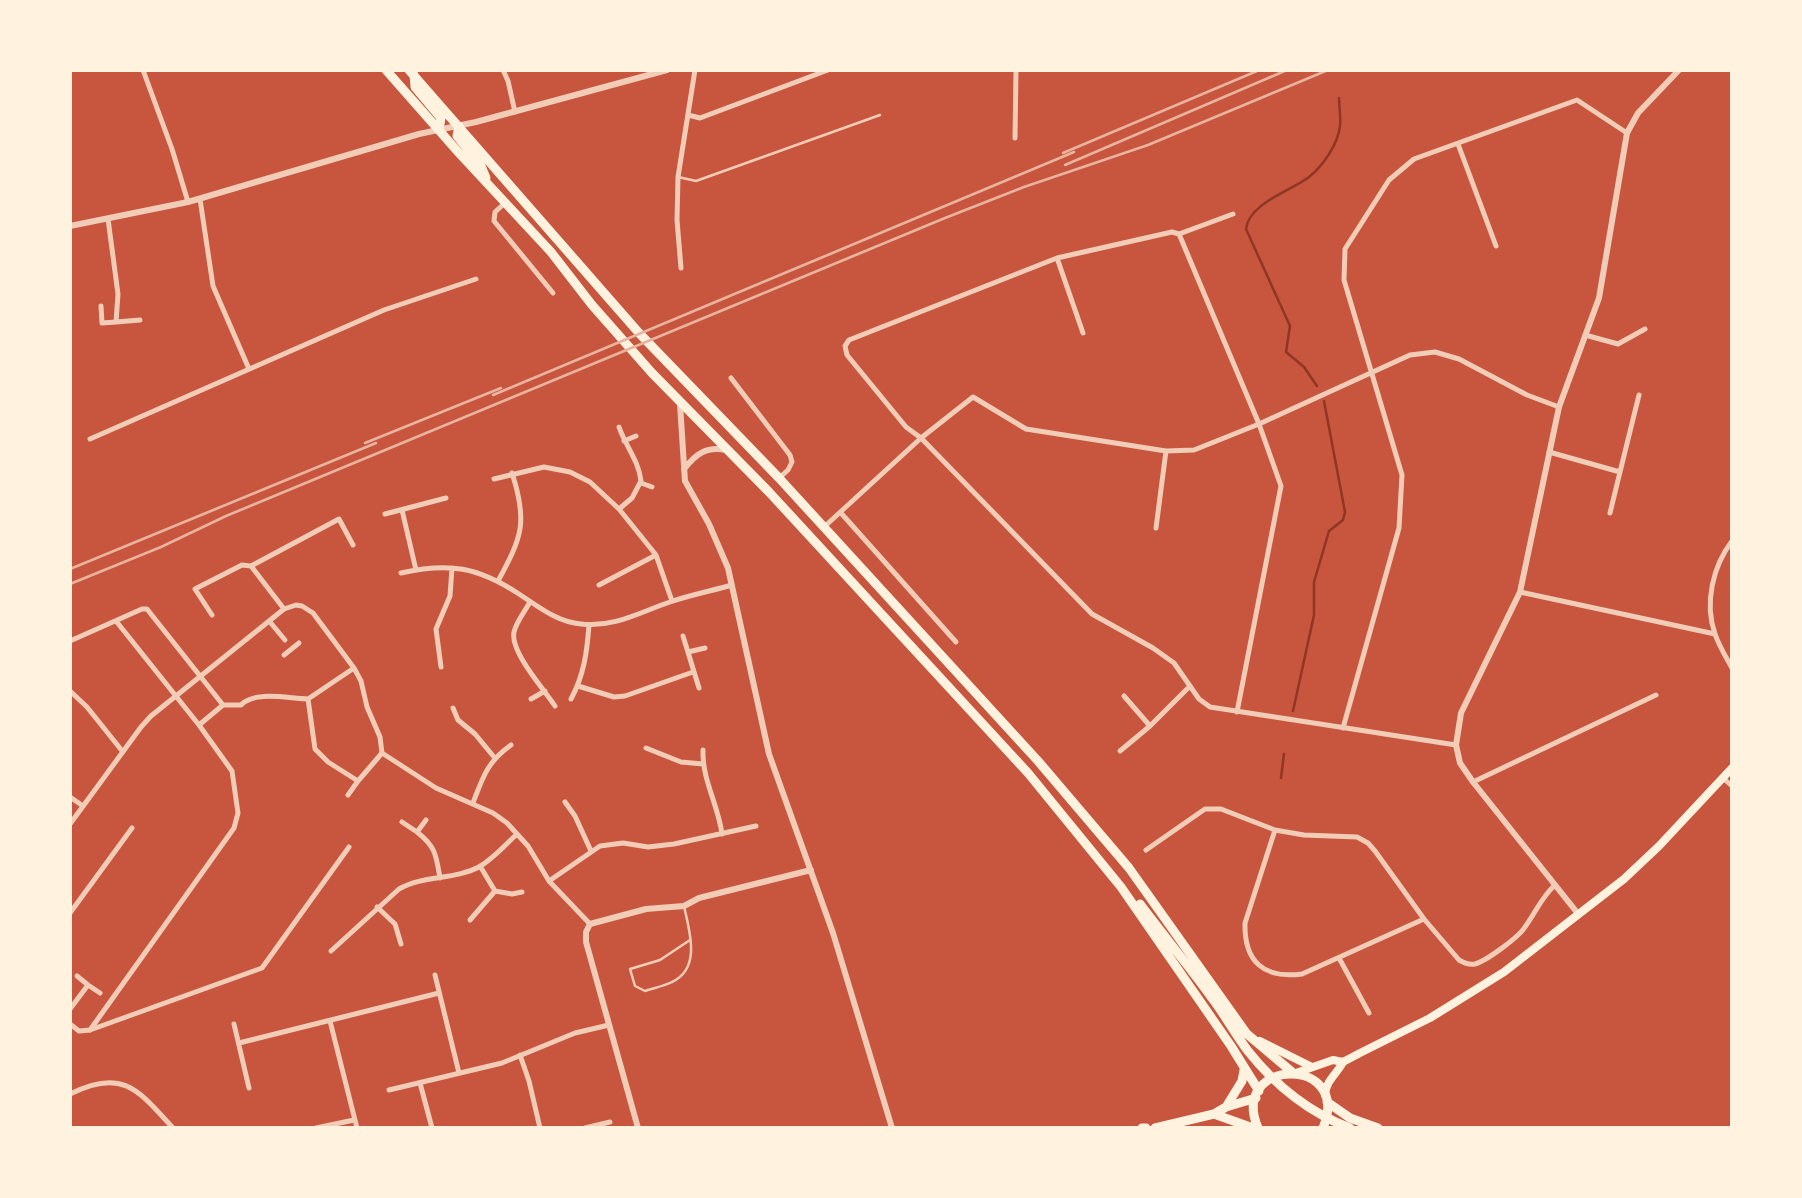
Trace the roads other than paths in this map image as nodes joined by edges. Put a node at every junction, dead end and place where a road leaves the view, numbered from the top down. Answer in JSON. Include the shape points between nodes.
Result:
{"nodes":[{"id":1,"x":144,"y":70,"type":"edge"},
{"id":2,"x":386,"y":70,"type":"edge"},
{"id":3,"x":503,"y":70,"type":"edge"},
{"id":4,"x":667,"y":70,"type":"edge"},
{"id":5,"x":695,"y":70,"type":"edge"},
{"id":6,"x":828,"y":70,"type":"edge"},
{"id":7,"x":1016,"y":70,"type":"edge"},
{"id":8,"x":1679,"y":70,"type":"edge"},
{"id":9,"x":412,"y":72,"type":"edge"},
{"id":10,"x":515,"y":111,"type":"junction"},
{"id":11,"x":688,"y":115,"type":"junction"},
{"id":12,"x":880,"y":115,"type":"dead end"},
{"id":13,"x":459,"y":126,"type":"junction"},
{"id":14,"x":439,"y":130,"type":"junction"},
{"id":15,"x":1627,"y":132,"type":"junction"},
{"id":16,"x":1015,"y":138,"type":"dead end"},
{"id":17,"x":1458,"y":144,"type":"junction"},
{"id":18,"x":678,"y":177,"type":"junction"},
{"id":19,"x":487,"y":183,"type":"junction"},
{"id":20,"x":200,"y":199,"type":"junction"},
{"id":21,"x":188,"y":202,"type":"junction"},
{"id":22,"x":506,"y":202,"type":"junction"},
{"id":23,"x":1233,"y":214,"type":"dead end"},
{"id":24,"x":108,"y":219,"type":"junction"},
{"id":25,"x":70,"y":226,"type":"edge"},
{"id":26,"x":1178,"y":234,"type":"junction"},
{"id":27,"x":1496,"y":246,"type":"dead end"},
{"id":28,"x":1057,"y":258,"type":"junction"},
{"id":29,"x":681,"y":268,"type":"dead end"},
{"id":30,"x":476,"y":279,"type":"dead end"},
{"id":31,"x":553,"y":293,"type":"dead end"},
{"id":32,"x":101,"y":306,"type":"dead end"},
{"id":33,"x":140,"y":320,"type":"dead end"},
{"id":34,"x":116,"y":322,"type":"junction"},
{"id":35,"x":1645,"y":329,"type":"dead end"},
{"id":36,"x":1083,"y":332,"type":"dead end"},
{"id":37,"x":1585,"y":335,"type":"junction"},
{"id":38,"x":249,"y":369,"type":"junction"},
{"id":39,"x":1373,"y":373,"type":"junction"},
{"id":40,"x":731,"y":378,"type":"dead end"},
{"id":41,"x":1639,"y":395,"type":"dead end"},
{"id":42,"x":680,"y":402,"type":"junction"},
{"id":43,"x":1559,"y":407,"type":"junction"},
{"id":44,"x":1259,"y":424,"type":"junction"},
{"id":45,"x":619,"y":427,"type":"dead end"},
{"id":46,"x":636,"y":436,"type":"dead end"},
{"id":47,"x":921,"y":438,"type":"junction"},
{"id":48,"x":90,"y":439,"type":"dead end"},
{"id":49,"x":624,"y":441,"type":"junction"},
{"id":50,"x":728,"y":450,"type":"junction"},
{"id":51,"x":1166,"y":451,"type":"junction"},
{"id":52,"x":1549,"y":452,"type":"junction"},
{"id":53,"x":684,"y":469,"type":"junction"},
{"id":54,"x":1620,"y":472,"type":"junction"},
{"id":55,"x":512,"y":473,"type":"junction"},
{"id":56,"x":779,"y":478,"type":"junction"},
{"id":57,"x":494,"y":479,"type":"dead end"},
{"id":58,"x":641,"y":484,"type":"junction"},
{"id":59,"x":652,"y":487,"type":"dead end"},
{"id":60,"x":446,"y":498,"type":"dead end"},
{"id":61,"x":619,"y":509,"type":"junction"},
{"id":62,"x":401,"y":510,"type":"junction"},
{"id":63,"x":841,"y":513,"type":"junction"},
{"id":64,"x":1610,"y":513,"type":"dead end"},
{"id":65,"x":385,"y":514,"type":"dead end"},
{"id":66,"x":824,"y":527,"type":"junction"},
{"id":67,"x":1156,"y":528,"type":"dead end"},
{"id":68,"x":1732,"y":541,"type":"edge"},
{"id":69,"x":353,"y":545,"type":"dead end"},
{"id":70,"x":656,"y":555,"type":"junction"},
{"id":71,"x":251,"y":566,"type":"junction"},
{"id":72,"x":452,"y":568,"type":"junction"},
{"id":73,"x":416,"y":570,"type":"junction"},
{"id":74,"x":401,"y":573,"type":"dead end"},
{"id":75,"x":498,"y":581,"type":"junction"},
{"id":76,"x":599,"y":584,"type":"dead end"},
{"id":77,"x":732,"y":585,"type":"junction"},
{"id":78,"x":1520,"y":592,"type":"junction"},
{"id":79,"x":672,"y":601,"type":"junction"},
{"id":80,"x":530,"y":602,"type":"junction"},
{"id":81,"x":284,"y":609,"type":"junction"},
{"id":82,"x":212,"y":615,"type":"dead end"},
{"id":83,"x":116,"y":621,"type":"junction"},
{"id":84,"x":270,"y":622,"type":"junction"},
{"id":85,"x":589,"y":625,"type":"junction"},
{"id":86,"x":1715,"y":634,"type":"junction"},
{"id":87,"x":683,"y":636,"type":"dead end"},
{"id":88,"x":285,"y":640,"type":"dead end"},
{"id":89,"x":70,"y":641,"type":"edge"},
{"id":90,"x":956,"y":642,"type":"dead end"},
{"id":91,"x":299,"y":643,"type":"dead end"},
{"id":92,"x":705,"y":648,"type":"dead end"},
{"id":93,"x":688,"y":652,"type":"junction"},
{"id":94,"x":284,"y":655,"type":"dead end"},
{"id":95,"x":441,"y":667,"type":"dead end"},
{"id":96,"x":354,"y":668,"type":"junction"},
{"id":97,"x":1732,"y":668,"type":"edge"},
{"id":98,"x":693,"y":673,"type":"junction"},
{"id":99,"x":201,"y":676,"type":"junction"},
{"id":100,"x":578,"y":686,"type":"junction"},
{"id":101,"x":1190,"y":686,"type":"junction"},
{"id":102,"x":699,"y":688,"type":"dead end"},
{"id":103,"x":70,"y":691,"type":"edge"},
{"id":104,"x":545,"y":691,"type":"junction"},
{"id":105,"x":1656,"y":695,"type":"dead end"},
{"id":106,"x":1124,"y":696,"type":"dead end"},
{"id":107,"x":176,"y":697,"type":"junction"},
{"id":108,"x":308,"y":699,"type":"junction"},
{"id":109,"x":531,"y":699,"type":"dead end"},
{"id":110,"x":571,"y":699,"type":"dead end"},
{"id":111,"x":223,"y":705,"type":"junction"},
{"id":112,"x":555,"y":706,"type":"dead end"},
{"id":113,"x":453,"y":708,"type":"dead end"},
{"id":114,"x":1237,"y":712,"type":"junction"},
{"id":115,"x":199,"y":725,"type":"junction"},
{"id":116,"x":1150,"y":726,"type":"junction"},
{"id":117,"x":1343,"y":728,"type":"junction"},
{"id":118,"x":511,"y":745,"type":"dead end"},
{"id":119,"x":1456,"y":745,"type":"junction"},
{"id":120,"x":646,"y":748,"type":"dead end"},
{"id":121,"x":704,"y":750,"type":"dead end"},
{"id":122,"x":123,"y":751,"type":"junction"},
{"id":123,"x":1121,"y":751,"type":"dead end"},
{"id":124,"x":382,"y":753,"type":"junction"},
{"id":125,"x":494,"y":757,"type":"junction"},
{"id":126,"x":703,"y":764,"type":"junction"},
{"id":127,"x":1732,"y":768,"type":"edge"},
{"id":128,"x":1723,"y":778,"type":"junction"},
{"id":129,"x":358,"y":781,"type":"junction"},
{"id":130,"x":1473,"y":782,"type":"junction"},
{"id":131,"x":1732,"y":786,"type":"edge"},
{"id":132,"x":348,"y":795,"type":"dead end"},
{"id":133,"x":70,"y":797,"type":"edge"},
{"id":134,"x":565,"y":802,"type":"dead end"},
{"id":135,"x":473,"y":803,"type":"junction"},
{"id":136,"x":83,"y":806,"type":"junction"},
{"id":137,"x":426,"y":820,"type":"dead end"},
{"id":138,"x":402,"y":822,"type":"dead end"},
{"id":139,"x":70,"y":824,"type":"edge"},
{"id":140,"x":756,"y":827,"type":"dead end"},
{"id":141,"x":132,"y":828,"type":"dead end"},
{"id":142,"x":1275,"y":830,"type":"junction"},
{"id":143,"x":417,"y":832,"type":"junction"},
{"id":144,"x":517,"y":834,"type":"junction"},
{"id":145,"x":722,"y":834,"type":"junction"},
{"id":146,"x":349,"y":847,"type":"dead end"},
{"id":147,"x":1146,"y":850,"type":"dead end"},
{"id":148,"x":591,"y":851,"type":"junction"},
{"id":149,"x":480,"y":866,"type":"junction"},
{"id":150,"x":1129,"y":868,"type":"junction"},
{"id":151,"x":811,"y":870,"type":"junction"},
{"id":152,"x":440,"y":878,"type":"junction"},
{"id":153,"x":549,"y":881,"type":"junction"},
{"id":154,"x":1554,"y":886,"type":"junction"},
{"id":155,"x":1121,"y":887,"type":"junction"},
{"id":156,"x":495,"y":891,"type":"junction"},
{"id":157,"x":522,"y":892,"type":"dead end"},
{"id":158,"x":684,"y":906,"type":"junction"},
{"id":159,"x":377,"y":907,"type":"junction"},
{"id":160,"x":70,"y":913,"type":"edge"},
{"id":161,"x":1579,"y":915,"type":"junction"},
{"id":162,"x":1424,"y":919,"type":"junction"},
{"id":163,"x":470,"y":920,"type":"dead end"},
{"id":164,"x":590,"y":924,"type":"junction"},
{"id":165,"x":690,"y":940,"type":"junction"},
{"id":166,"x":401,"y":944,"type":"dead end"},
{"id":167,"x":331,"y":951,"type":"dead end"},
{"id":168,"x":1339,"y":958,"type":"junction"},
{"id":169,"x":1188,"y":965,"type":"junction"},
{"id":170,"x":435,"y":975,"type":"dead end"},
{"id":171,"x":77,"y":976,"type":"dead end"},
{"id":172,"x":88,"y":985,"type":"junction"},
{"id":173,"x":100,"y":993,"type":"dead end"},
{"id":174,"x":439,"y":993,"type":"junction"},
{"id":175,"x":70,"y":1009,"type":"edge"},
{"id":176,"x":1369,"y":1013,"type":"dead end"},
{"id":177,"x":330,"y":1021,"type":"junction"},
{"id":178,"x":70,"y":1024,"type":"edge"},
{"id":179,"x":234,"y":1024,"type":"dead end"},
{"id":180,"x":609,"y":1024,"type":"junction"},
{"id":181,"x":1241,"y":1026,"type":"junction"},
{"id":182,"x":90,"y":1030,"type":"junction"},
{"id":183,"x":239,"y":1043,"type":"junction"},
{"id":184,"x":520,"y":1055,"type":"junction"},
{"id":185,"x":1343,"y":1062,"type":"junction"},
{"id":186,"x":1312,"y":1067,"type":"junction"},
{"id":187,"x":1244,"y":1070,"type":"junction"},
{"id":188,"x":459,"y":1073,"type":"junction"},
{"id":189,"x":1294,"y":1073,"type":"junction"},
{"id":190,"x":420,"y":1083,"type":"junction"},
{"id":191,"x":250,"y":1088,"type":"dead end"},
{"id":192,"x":389,"y":1090,"type":"dead end"},
{"id":193,"x":70,"y":1094,"type":"edge"},
{"id":194,"x":1257,"y":1094,"type":"junction"},
{"id":195,"x":1326,"y":1099,"type":"junction"},
{"id":196,"x":1226,"y":1107,"type":"junction"},
{"id":197,"x":1214,"y":1114,"type":"junction"},
{"id":198,"x":354,"y":1119,"type":"junction"},
{"id":199,"x":610,"y":1122,"type":"dead end"},
{"id":200,"x":1251,"y":1127,"type":"edge"},
{"id":201,"x":173,"y":1128,"type":"edge"},
{"id":202,"x":316,"y":1128,"type":"edge"},
{"id":203,"x":357,"y":1128,"type":"edge"},
{"id":204,"x":432,"y":1128,"type":"edge"},
{"id":205,"x":540,"y":1128,"type":"edge"},
{"id":206,"x":585,"y":1128,"type":"edge"},
{"id":207,"x":638,"y":1128,"type":"edge"},
{"id":208,"x":892,"y":1128,"type":"edge"},
{"id":209,"x":1155,"y":1128,"type":"edge"},
{"id":210,"x":1323,"y":1128,"type":"edge"},
{"id":211,"x":1350,"y":1128,"type":"edge"},
{"id":212,"x":1378,"y":1128,"type":"edge"}],
"edges":[{"from":1,"to":21,"type":"street"},
{"from":2,"to":14,"type":"highway"},
{"from":3,"to":10,"type":"street"},
{"from":4,"to":10,"type":"street"},
{"from":5,"to":11,"type":"street"},
{"from":6,"to":11,"type":"street","via":[[700,118]]},
{"from":7,"to":16,"type":"street"},
{"from":8,"to":15,"type":"street","via":[[1638,113]]},
{"from":9,"to":13,"type":"highway"},
{"from":9,"to":14,"type":"highway","via":[[415,87],[441,118]]},
{"from":10,"to":13,"type":"street"},
{"from":11,"to":18,"type":"street"},
{"from":12,"to":18,"type":"lane","via":[[696,181]]},
{"from":13,"to":14,"type":"street"},
{"from":13,"to":19,"type":"highway","via":[[457,136],[481,166]]},
{"from":13,"to":56,"type":"highway","via":[[608,298]]},
{"from":14,"to":19,"type":"highway"},
{"from":14,"to":20,"type":"street"},
{"from":15,"to":17,"type":"street","via":[[1577,100]]},
{"from":15,"to":37,"type":"street","via":[[1599,298]]},
{"from":17,"to":27,"type":"street"},
{"from":17,"to":39,"type":"street","via":[[1414,159],[1389,180],[1345,249],[1344,280]]},
{"from":18,"to":29,"type":"street"},
{"from":19,"to":22,"type":"highway"},
{"from":20,"to":21,"type":"street"},
{"from":20,"to":38,"type":"street","via":[[212,280]]},
{"from":21,"to":24,"type":"street"},
{"from":22,"to":31,"type":"street","via":[[495,212],[494,221]]},
{"from":22,"to":42,"type":"highway"},
{"from":23,"to":26,"type":"street"},
{"from":24,"to":25,"type":"street"},
{"from":24,"to":34,"type":"street","via":[[118,294]]},
{"from":26,"to":28,"type":"street"},
{"from":26,"to":44,"type":"street"},
{"from":28,"to":36,"type":"street"},
{"from":28,"to":47,"type":"street","via":[[849,340],[847,355],[899,420]]},
{"from":30,"to":38,"type":"street","via":[[384,310]]},
{"from":32,"to":34,"type":"street","via":[[102,323]]},
{"from":33,"to":34,"type":"street"},
{"from":35,"to":37,"type":"street","via":[[1619,344]]},
{"from":37,"to":43,"type":"street"},
{"from":38,"to":48,"type":"street"},
{"from":39,"to":43,"type":"street","via":[[1410,355],[1435,352]]},
{"from":39,"to":44,"type":"street"},
{"from":39,"to":117,"type":"street","via":[[1402,475],[1399,528]]},
{"from":40,"to":56,"type":"street","via":[[790,455],[792,462]]},
{"from":41,"to":54,"type":"street"},
{"from":42,"to":50,"type":"highway"},
{"from":42,"to":53,"type":"street"},
{"from":43,"to":52,"type":"street"},
{"from":44,"to":51,"type":"street","via":[[1194,450]]},
{"from":44,"to":114,"type":"street","via":[[1281,486]]},
{"from":45,"to":49,"type":"street"},
{"from":46,"to":49,"type":"street"},
{"from":47,"to":51,"type":"street","via":[[973,397],[1027,429]]},
{"from":47,"to":63,"type":"street"},
{"from":47,"to":101,"type":"street","via":[[1092,614],[1174,663]]},
{"from":49,"to":58,"type":"street"},
{"from":50,"to":53,"type":"street","via":[[707,449]]},
{"from":50,"to":155,"type":"highway","via":[[1028,773]]},
{"from":51,"to":67,"type":"street"},
{"from":52,"to":54,"type":"street"},
{"from":52,"to":78,"type":"street"},
{"from":53,"to":77,"type":"street","via":[[688,490],[713,534]]},
{"from":54,"to":64,"type":"street"},
{"from":55,"to":57,"type":"street"},
{"from":55,"to":61,"type":"street","via":[[544,467],[570,472],[598,488]]},
{"from":55,"to":75,"type":"street","via":[[522,505],[522,526]]},
{"from":56,"to":66,"type":"highway"},
{"from":58,"to":59,"type":"street"},
{"from":58,"to":61,"type":"street"},
{"from":60,"to":62,"type":"street"},
{"from":61,"to":70,"type":"street"},
{"from":62,"to":65,"type":"street"},
{"from":62,"to":73,"type":"street"},
{"from":63,"to":66,"type":"street"},
{"from":63,"to":90,"type":"street"},
{"from":66,"to":150,"type":"highway","via":[[1038,761]]},
{"from":68,"to":86,"type":"street","via":[[1712,584]]},
{"from":69,"to":71,"type":"street","via":[[338,519]]},
{"from":70,"to":76,"type":"street"},
{"from":70,"to":79,"type":"street"},
{"from":71,"to":81,"type":"street"},
{"from":71,"to":82,"type":"street","via":[[242,565],[195,590]]},
{"from":72,"to":73,"type":"street"},
{"from":72,"to":75,"type":"street","via":[[466,568]]},
{"from":72,"to":95,"type":"street","via":[[450,596],[436,629]]},
{"from":73,"to":74,"type":"street"},
{"from":75,"to":80,"type":"street"},
{"from":77,"to":79,"type":"street"},
{"from":77,"to":151,"type":"street","via":[[769,754]]},
{"from":78,"to":86,"type":"street"},
{"from":78,"to":119,"type":"street","via":[[1461,713]]},
{"from":79,"to":85,"type":"street","via":[[615,623]]},
{"from":80,"to":85,"type":"street","via":[[551,615]]},
{"from":80,"to":104,"type":"street","via":[[513,636],[519,654]]},
{"from":81,"to":84,"type":"street"},
{"from":81,"to":96,"type":"street","via":[[296,605],[313,613]]},
{"from":83,"to":89,"type":"street"},
{"from":83,"to":99,"type":"street","via":[[147,609]]},
{"from":83,"to":107,"type":"street"},
{"from":84,"to":88,"type":"street"},
{"from":84,"to":99,"type":"street"},
{"from":85,"to":100,"type":"street","via":[[587,659]]},
{"from":86,"to":97,"type":"street"},
{"from":87,"to":93,"type":"street"},
{"from":91,"to":94,"type":"street"},
{"from":92,"to":93,"type":"street"},
{"from":93,"to":98,"type":"street"},
{"from":96,"to":108,"type":"street"},
{"from":96,"to":124,"type":"street"},
{"from":98,"to":100,"type":"street","via":[[625,696]]},
{"from":98,"to":102,"type":"street"},
{"from":99,"to":107,"type":"street"},
{"from":99,"to":111,"type":"street"},
{"from":100,"to":110,"type":"street"},
{"from":101,"to":114,"type":"street","via":[[1210,707]]},
{"from":101,"to":116,"type":"street"},
{"from":103,"to":122,"type":"street"},
{"from":104,"to":109,"type":"street"},
{"from":104,"to":112,"type":"street"},
{"from":105,"to":130,"type":"street"},
{"from":106,"to":116,"type":"street"},
{"from":107,"to":115,"type":"street"},
{"from":107,"to":122,"type":"street","via":[[141,727]]},
{"from":108,"to":111,"type":"street","via":[[277,696]]},
{"from":108,"to":129,"type":"street","via":[[315,748]]},
{"from":111,"to":115,"type":"street"},
{"from":113,"to":125,"type":"street","via":[[457,720]]},
{"from":114,"to":117,"type":"street"},
{"from":115,"to":182,"type":"street","via":[[232,771],[238,813],[234,828]]},
{"from":116,"to":123,"type":"street"},
{"from":117,"to":119,"type":"street"},
{"from":118,"to":125,"type":"street"},
{"from":119,"to":130,"type":"street","via":[[1460,763]]},
{"from":120,"to":126,"type":"street","via":[[681,762]]},
{"from":121,"to":126,"type":"street"},
{"from":122,"to":136,"type":"street"},
{"from":124,"to":129,"type":"street"},
{"from":124,"to":135,"type":"street","via":[[436,788]]},
{"from":125,"to":135,"type":"street"},
{"from":126,"to":145,"type":"street"},
{"from":127,"to":128,"type":"main road"},
{"from":128,"to":131,"type":"street"},
{"from":128,"to":161,"type":"main road","via":[[1659,846]]},
{"from":129,"to":132,"type":"street"},
{"from":130,"to":154,"type":"street"},
{"from":133,"to":136,"type":"street"},
{"from":134,"to":148,"type":"street"},
{"from":135,"to":144,"type":"street","via":[[500,817]]},
{"from":136,"to":139,"type":"street"},
{"from":137,"to":143,"type":"street"},
{"from":138,"to":143,"type":"street"},
{"from":140,"to":145,"type":"street"},
{"from":141,"to":160,"type":"street"},
{"from":142,"to":147,"type":"street","via":[[1220,809],[1205,809]]},
{"from":142,"to":162,"type":"street","via":[[1357,837],[1368,843]]},
{"from":142,"to":168,"type":"street","via":[[1245,923],[1249,953],[1273,974],[1287,976]]},
{"from":143,"to":152,"type":"street","via":[[434,849]]},
{"from":144,"to":149,"type":"street"},
{"from":144,"to":153,"type":"street"},
{"from":145,"to":148,"type":"street","via":[[648,847],[612,844]]},
{"from":146,"to":182,"type":"street","via":[[262,968]]},
{"from":148,"to":153,"type":"street"},
{"from":149,"to":152,"type":"street"},
{"from":149,"to":156,"type":"street"},
{"from":150,"to":169,"type":"highway"},
{"from":150,"to":181,"type":"highway"},
{"from":151,"to":158,"type":"street","via":[[699,898]]},
{"from":151,"to":208,"type":"street"},
{"from":152,"to":159,"type":"street","via":[[412,882]]},
{"from":153,"to":164,"type":"street"},
{"from":154,"to":161,"type":"street"},
{"from":154,"to":162,"type":"street","via":[[1542,896],[1524,929],[1476,964],[1459,960]]},
{"from":155,"to":169,"type":"highway"},
{"from":155,"to":187,"type":"highway"},
{"from":156,"to":157,"type":"street"},
{"from":156,"to":163,"type":"street"},
{"from":158,"to":164,"type":"street","via":[[646,909]]},
{"from":158,"to":165,"type":"lane"},
{"from":159,"to":166,"type":"street","via":[[398,931]]},
{"from":159,"to":167,"type":"street"},
{"from":161,"to":185,"type":"main road","via":[[1504,972],[1430,1018]]},
{"from":162,"to":168,"type":"street"},
{"from":164,"to":180,"type":"street","via":[[586,942]]},
{"from":165,"to":165,"type":"lane","via":[[660,960],[629,969],[635,986],[645,990],[675,981],[693,952]]},
{"from":168,"to":176,"type":"street"},
{"from":169,"to":211,"type":"highway","via":[[1267,1072],[1291,1095]]},
{"from":170,"to":174,"type":"street"},
{"from":171,"to":172,"type":"street"},
{"from":172,"to":173,"type":"street"},
{"from":172,"to":175,"type":"street"},
{"from":174,"to":177,"type":"street"},
{"from":174,"to":188,"type":"street"},
{"from":177,"to":183,"type":"street"},
{"from":177,"to":198,"type":"street"},
{"from":178,"to":182,"type":"street","via":[[79,1031]]},
{"from":179,"to":183,"type":"street"},
{"from":180,"to":184,"type":"street"},
{"from":180,"to":207,"type":"street"},
{"from":181,"to":186,"type":"main road","via":[[1258,1040]]},
{"from":181,"to":189,"type":"highway","via":[[1256,1045]]},
{"from":183,"to":191,"type":"street"},
{"from":184,"to":188,"type":"street"},
{"from":184,"to":205,"type":"street"},
{"from":185,"to":186,"type":"main road","via":[[1333,1060]]},
{"from":185,"to":195,"type":"main road","via":[[1328,1082]]},
{"from":186,"to":189,"type":"main road"},
{"from":187,"to":194,"type":"highway"},
{"from":187,"to":196,"type":"highway"},
{"from":188,"to":190,"type":"street"},
{"from":189,"to":194,"type":"highway","via":[[1275,1077]]},
{"from":189,"to":195,"type":"highway","via":[[1310,1079]]},
{"from":190,"to":192,"type":"street"},
{"from":190,"to":204,"type":"street"},
{"from":193,"to":201,"type":"street","via":[[100,1083],[117,1083],[152,1102]]},
{"from":194,"to":196,"type":"highway"},
{"from":194,"to":200,"type":"highway"},
{"from":195,"to":210,"type":"highway"},
{"from":195,"to":212,"type":"highway","via":[[1350,1118]]},
{"from":196,"to":197,"type":"highway"},
{"from":197,"to":200,"type":"highway"},
{"from":197,"to":209,"type":"highway"},
{"from":198,"to":202,"type":"street"},
{"from":198,"to":203,"type":"street"},
{"from":199,"to":206,"type":"street"}]}
